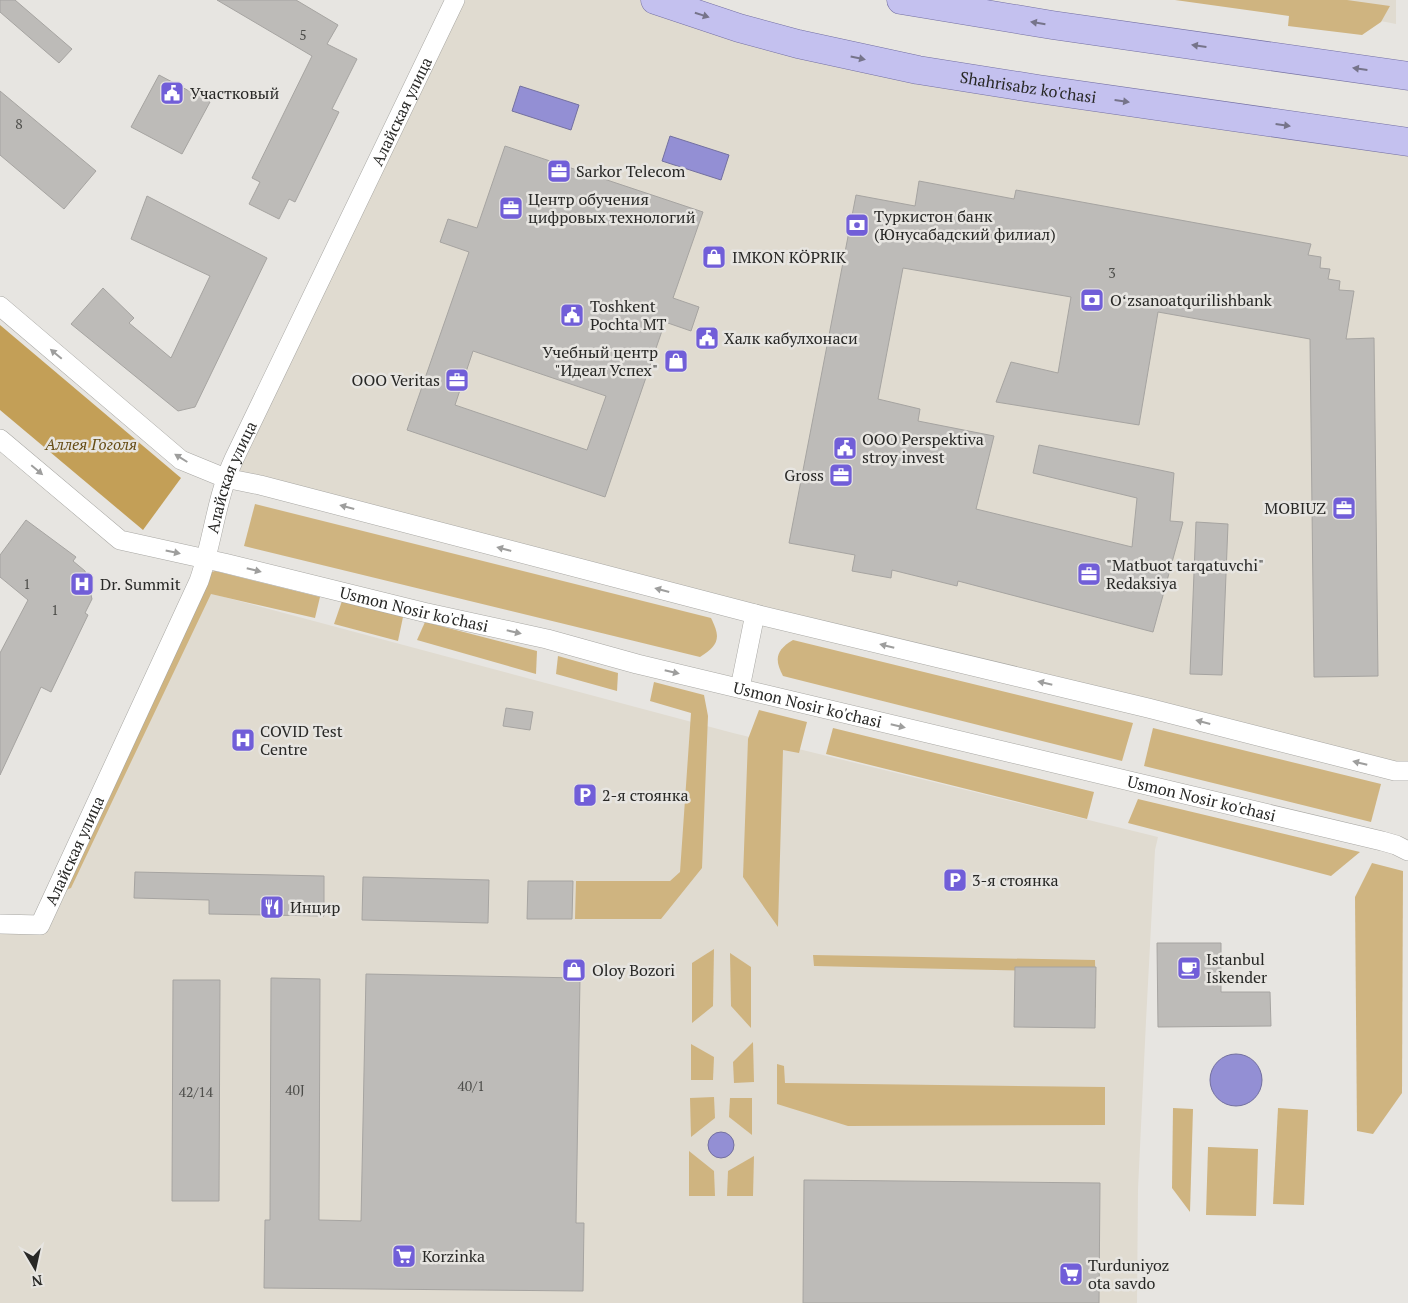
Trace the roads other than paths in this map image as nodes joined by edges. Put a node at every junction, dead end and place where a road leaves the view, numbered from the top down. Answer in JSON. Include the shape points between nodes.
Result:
{"nodes":[{"id":1,"x":454,"y":0,"type":"edge"},
{"id":2,"x":655,"y":0,"type":"edge"},
{"id":3,"x":902,"y":0,"type":"edge"},
{"id":4,"x":1408,"y":76,"type":"edge"},
{"id":5,"x":1408,"y":142,"type":"edge"},
{"id":6,"x":0,"y":306,"type":"edge"},
{"id":7,"x":0,"y":439,"type":"edge"},
{"id":8,"x":225,"y":478,"type":"junction"},
{"id":9,"x":206,"y":559,"type":"junction"},
{"id":10,"x":755,"y":614,"type":"junction"},
{"id":11,"x":740,"y":688,"type":"junction"},
{"id":12,"x":1408,"y":771,"type":"edge"},
{"id":13,"x":1408,"y":851,"type":"edge"},
{"id":14,"x":0,"y":924,"type":"edge"}],
"edges":[{"from":1,"to":8,"type":"street","name":"Алайская улица"},
{"from":2,"to":5,"type":"main road","name":"Shahrisabz ko'chasi","one_way":true,"via":[[798,44],[918,70]]},
{"from":4,"to":3,"type":"main road","one_way":true},
{"from":8,"to":6,"type":"street","one_way":true,"via":[[181,460]]},
{"from":7,"to":9,"type":"street","name":"Usmon Nosir ko'chasi","one_way":true,"via":[[120,540]]},
{"from":8,"to":9,"type":"street","name":"Алайская улица"},
{"from":10,"to":8,"type":"street","one_way":true},
{"from":9,"to":11,"type":"street","name":"Usmon Nosir ko'chasi","one_way":true},
{"from":9,"to":14,"type":"street","name":"Алайская улица","via":[[195,590],[40,925]]},
{"from":10,"to":11,"type":"street"},
{"from":12,"to":10,"type":"street","one_way":true,"via":[[1395,771]]},
{"from":11,"to":13,"type":"street","name":"Usmon Nosir ko'chasi","one_way":true,"via":[[1372,838]]}]}
